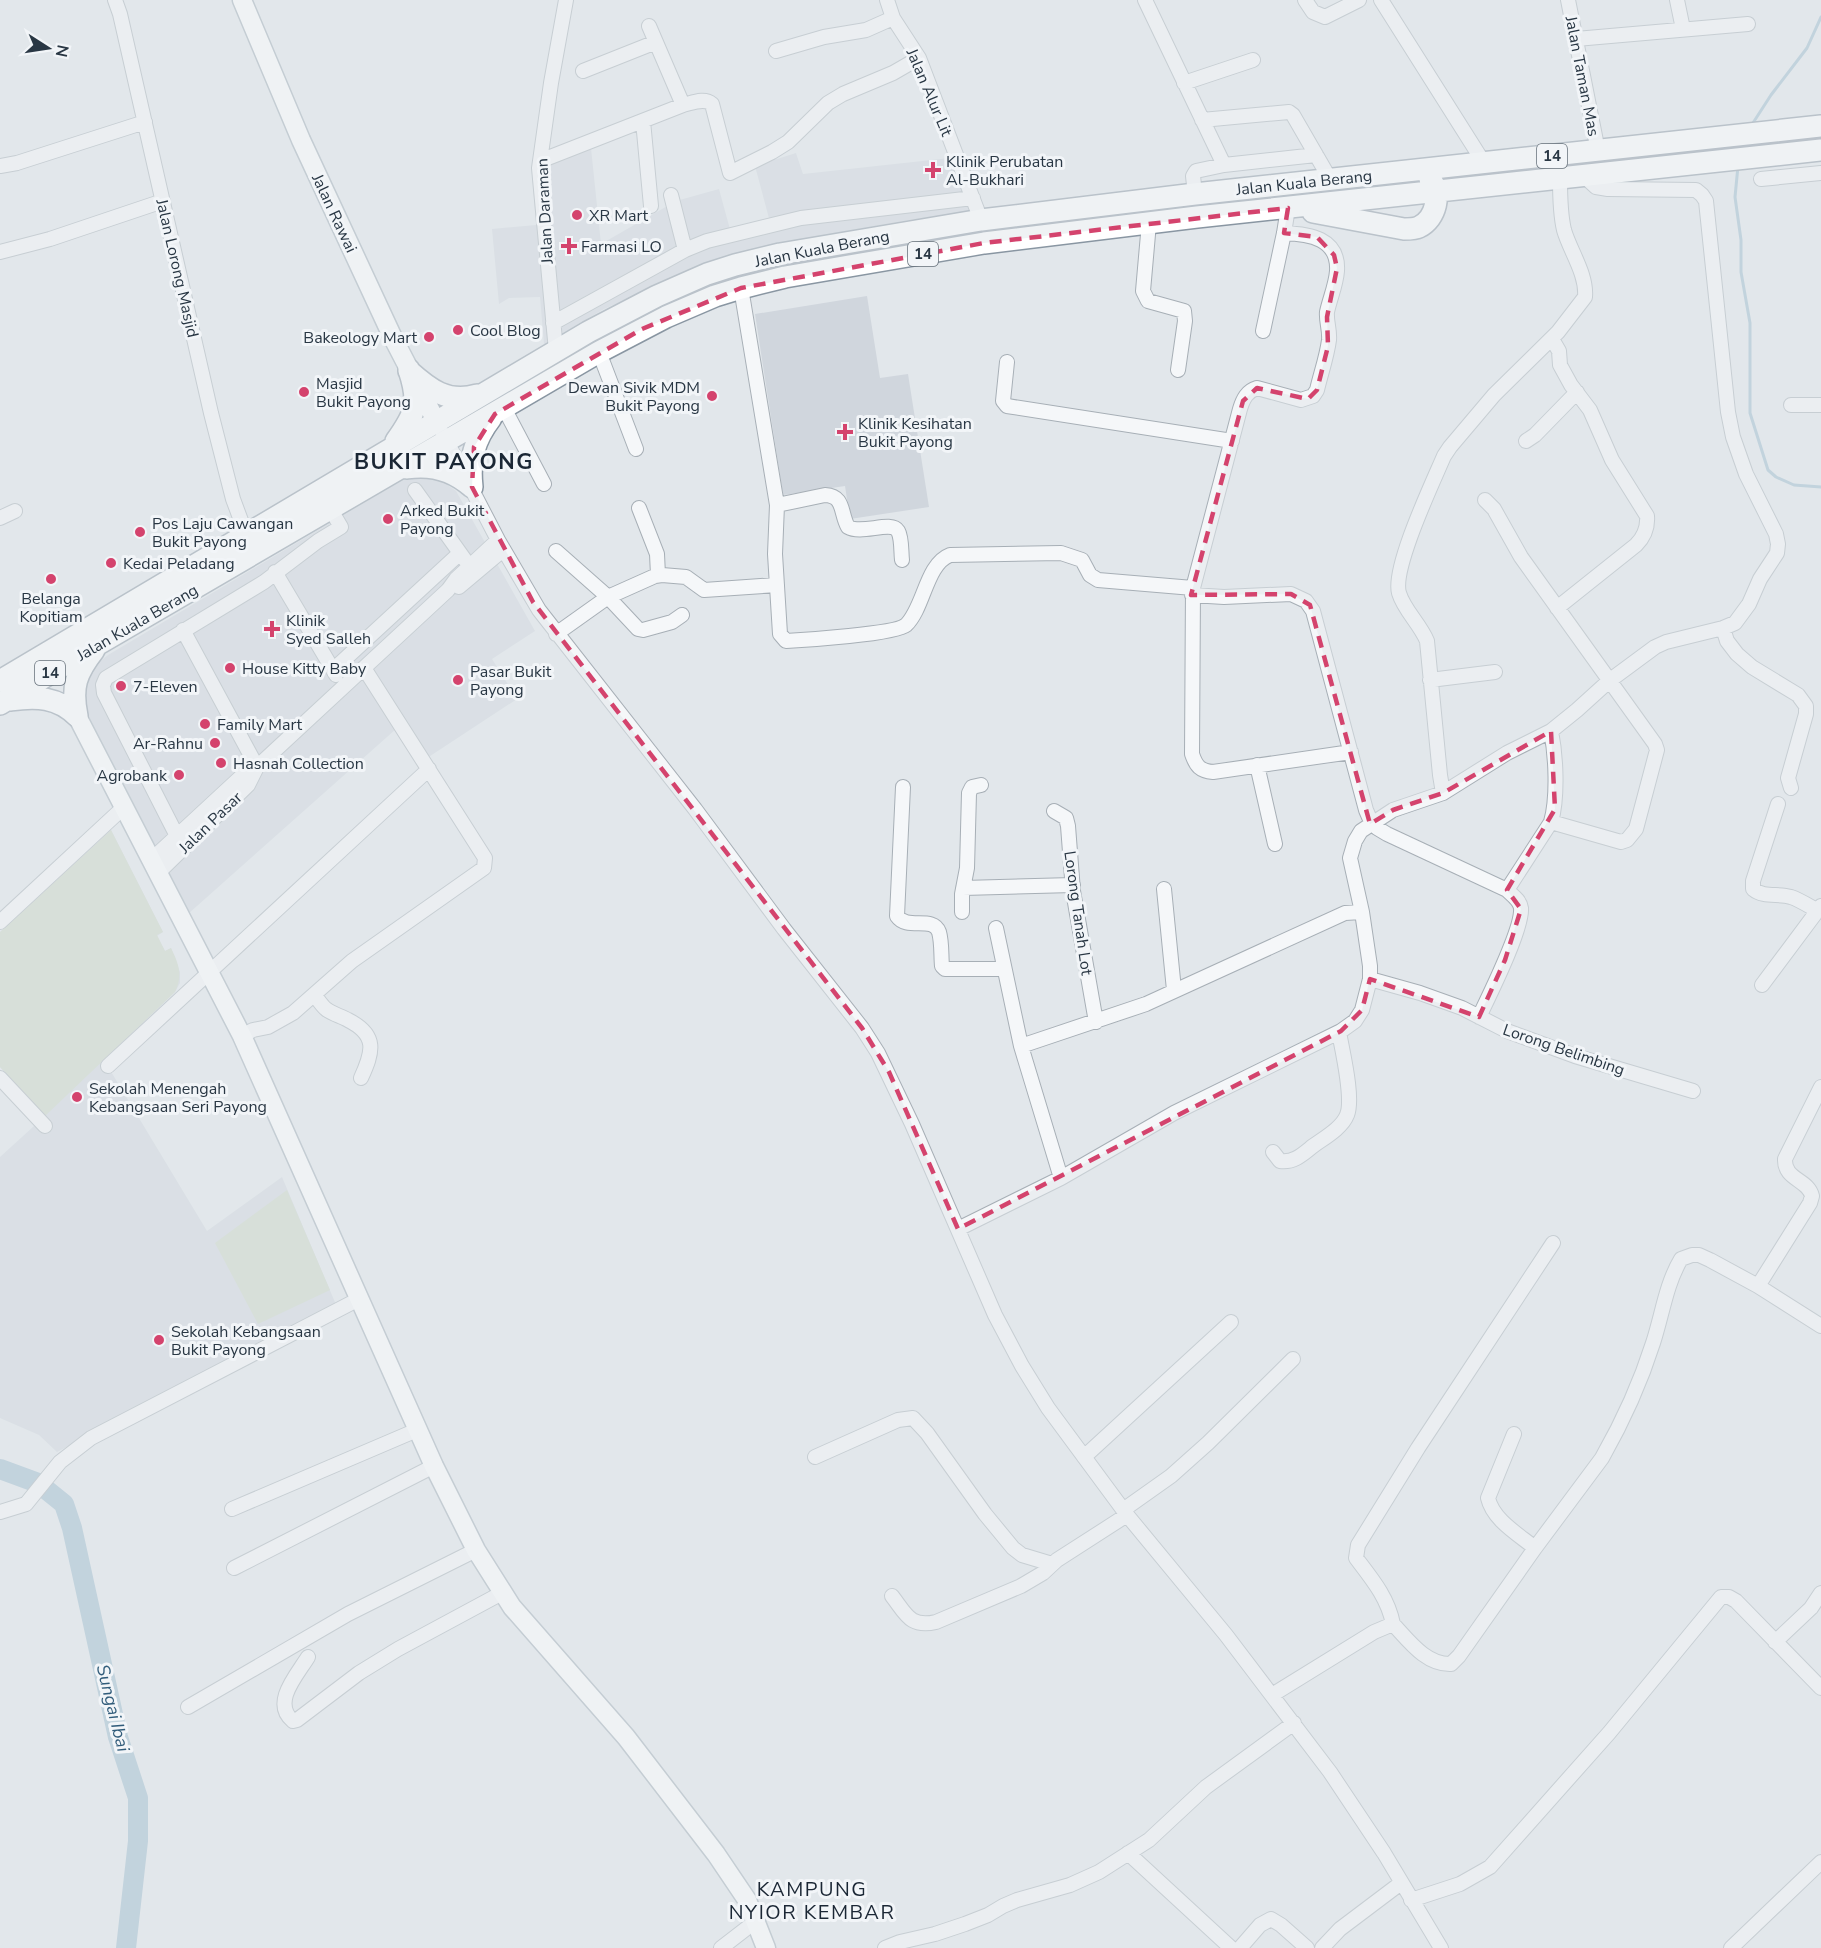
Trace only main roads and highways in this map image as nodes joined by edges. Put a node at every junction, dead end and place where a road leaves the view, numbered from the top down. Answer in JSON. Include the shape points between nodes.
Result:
{"nodes":[{"id":1,"x":242,"y":0,"type":"edge"},
{"id":2,"x":1821,"y":126,"type":"edge"},
{"id":3,"x":1821,"y":150,"type":"edge"},
{"id":4,"x":1398,"y":172,"type":"junction"},
{"id":5,"x":1436,"y":192,"type":"junction"},
{"id":6,"x":1289,"y":207,"type":"junction"},
{"id":7,"x":409,"y":370,"type":"junction"},
{"id":8,"x":483,"y":393,"type":"junction"},
{"id":9,"x":499,"y":411,"type":"junction"},
{"id":10,"x":436,"y":421,"type":"junction"},
{"id":11,"x":391,"y":448,"type":"junction"},
{"id":12,"x":403,"y":468,"type":"junction"},
{"id":13,"x":100,"y":643,"type":"junction"},
{"id":14,"x":0,"y":681,"type":"edge"},
{"id":15,"x":2,"y":703,"type":"edge"},
{"id":16,"x":77,"y":716,"type":"junction"},
{"id":17,"x":766,"y":1948,"type":"edge"}],
"edges":[{"from":1,"to":7,"type":"main road","name":"Jalan Rawai","via":[[301,140]]},
{"from":2,"to":4,"type":"highway","name":"Jalan Kuala Berang","number":"14"},
{"from":3,"to":5,"type":"highway","name":"Jalan Kuala Berang","number":"14"},
{"from":4,"to":5,"type":"highway","via":[[1428,176]]},
{"from":4,"to":8,"type":"highway","name":"Jalan Kuala Berang","number":"14","via":[[981,220],[780,254],[707,274],[632,308]]},
{"from":5,"to":6,"type":"highway","name":"Jalan Kuala Berang","number":"14"},
{"from":5,"to":6,"type":"highway","via":[[1433,214],[1417,228],[1404,229]]},
{"from":6,"to":9,"type":"highway","name":"Jalan Kuala Berang","number":"14","via":[[984,243],[741,288],[666,317]]},
{"from":7,"to":8,"type":"highway","via":[[441,395],[467,398]]},
{"from":7,"to":10,"type":"main road","name":"Jalan Rawai"},
{"from":7,"to":11,"type":"highway","via":[[415,389],[413,412]]},
{"from":8,"to":10,"type":"highway","name":"Jalan Kuala Berang","number":"14"},
{"from":9,"to":12,"type":"highway","name":"Jalan Kuala Berang","number":"14"},
{"from":9,"to":12,"type":"highway","via":[[474,447],[472,487],[455,474],[434,466]]},
{"from":10,"to":11,"type":"highway","name":"Jalan Kuala Berang","number":"14"},
{"from":11,"to":14,"type":"highway","name":"Jalan Kuala Berang","number":"14"},
{"from":12,"to":13,"type":"highway","name":"Jalan Kuala Berang","number":"14"},
{"from":13,"to":15,"type":"highway","name":"Jalan Kuala Berang","number":"14"},
{"from":13,"to":16,"type":"highway","via":[[76,681]]},
{"from":15,"to":16,"type":"highway","via":[[28,697],[51,699],[69,707]]},
{"from":16,"to":17,"type":"main road","via":[[242,1036],[417,1430],[476,1550],[529,1628],[626,1737],[739,1887]]}]}
